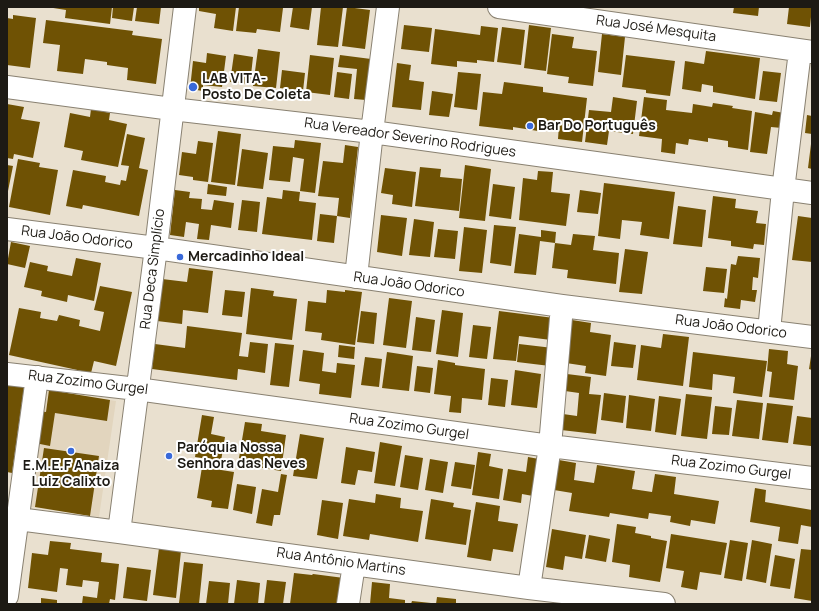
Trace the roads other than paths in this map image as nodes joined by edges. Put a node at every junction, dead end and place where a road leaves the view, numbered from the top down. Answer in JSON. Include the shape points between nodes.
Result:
{"nodes":[{"id":1,"x":185,"y":7,"type":"edge"},
{"id":2,"x":388,"y":7,"type":"edge"},
{"id":3,"x":499,"y":7,"type":"edge"},
{"id":4,"x":612,"y":15,"type":"edge"},
{"id":5,"x":806,"y":51,"type":"edge"},
{"id":6,"x":7,"y":87,"type":"edge"},
{"id":7,"x":172,"y":109,"type":"junction"},
{"id":8,"x":372,"y":132,"type":"junction"},
{"id":9,"x":783,"y":190,"type":"junction"},
{"id":10,"x":812,"y":194,"type":"edge"},
{"id":11,"x":7,"y":229,"type":"edge"},
{"id":12,"x":156,"y":248,"type":"junction"},
{"id":13,"x":356,"y":277,"type":"junction"},
{"id":14,"x":562,"y":306,"type":"junction"},
{"id":15,"x":768,"y":332,"type":"junction"},
{"id":16,"x":812,"y":337,"type":"edge"},
{"id":17,"x":7,"y":374,"type":"edge"},
{"id":18,"x":37,"y":377,"type":"junction"},
{"id":19,"x":137,"y":389,"type":"junction"},
{"id":20,"x":550,"y":446,"type":"junction"},
{"id":21,"x":812,"y":478,"type":"edge"},
{"id":22,"x":15,"y":481,"type":"edge"},
{"id":23,"x":18,"y":519,"type":"junction"},
{"id":24,"x":119,"y":532,"type":"junction"},
{"id":25,"x":354,"y":564,"type":"junction"},
{"id":26,"x":529,"y":588,"type":"junction"},
{"id":27,"x":7,"y":596,"type":"edge"},
{"id":28,"x":348,"y":604,"type":"edge"},
{"id":29,"x":664,"y":604,"type":"edge"}],
"edges":[{"from":1,"to":7,"type":"street","name":"Rua Deca Simplício"},
{"from":2,"to":8,"type":"street"},
{"from":3,"to":4,"type":"street","name":"Rua José Mesquita"},
{"from":4,"to":5,"type":"street","name":"Rua José Mesquita"},
{"from":5,"to":9,"type":"street"},
{"from":6,"to":7,"type":"street","name":"Rua Vereador Severino Rodrigues"},
{"from":7,"to":8,"type":"street","name":"Rua Vereador Severino Rodrigues"},
{"from":7,"to":12,"type":"street","name":"Rua Deca Simplício"},
{"from":8,"to":9,"type":"street","name":"Rua Vereador Severino Rodrigues"},
{"from":8,"to":13,"type":"street"},
{"from":9,"to":10,"type":"street","name":"Rua Vereador Severino Rodrigues"},
{"from":9,"to":15,"type":"street"},
{"from":11,"to":12,"type":"street","name":"Rua João Odorico"},
{"from":12,"to":13,"type":"street","name":"Rua João Odorico"},
{"from":12,"to":19,"type":"street","name":"Rua Deca Simplício"},
{"from":13,"to":14,"type":"street","name":"Rua João Odorico"},
{"from":14,"to":15,"type":"street","name":"Rua João Odorico"},
{"from":14,"to":20,"type":"street"},
{"from":15,"to":16,"type":"street","name":"Rua João Odorico"},
{"from":17,"to":18,"type":"street","name":"Rua Zozimo Gurgel"},
{"from":18,"to":19,"type":"street","name":"Rua Zozimo Gurgel"},
{"from":18,"to":22,"type":"street"},
{"from":19,"to":20,"type":"street","name":"Rua Zozimo Gurgel"},
{"from":19,"to":24,"type":"street","name":"Rua Deca Simplício"},
{"from":20,"to":21,"type":"street","name":"Rua Zozimo Gurgel"},
{"from":20,"to":26,"type":"street"},
{"from":22,"to":23,"type":"street"},
{"from":23,"to":24,"type":"street","name":"Rua Antônio Martins"},
{"from":23,"to":27,"type":"street"},
{"from":24,"to":25,"type":"street","name":"Rua Antônio Martins"},
{"from":25,"to":26,"type":"street","name":"Rua Antônio Martins"},
{"from":25,"to":28,"type":"street"},
{"from":26,"to":29,"type":"street","name":"Rua Antônio Martins"}]}
